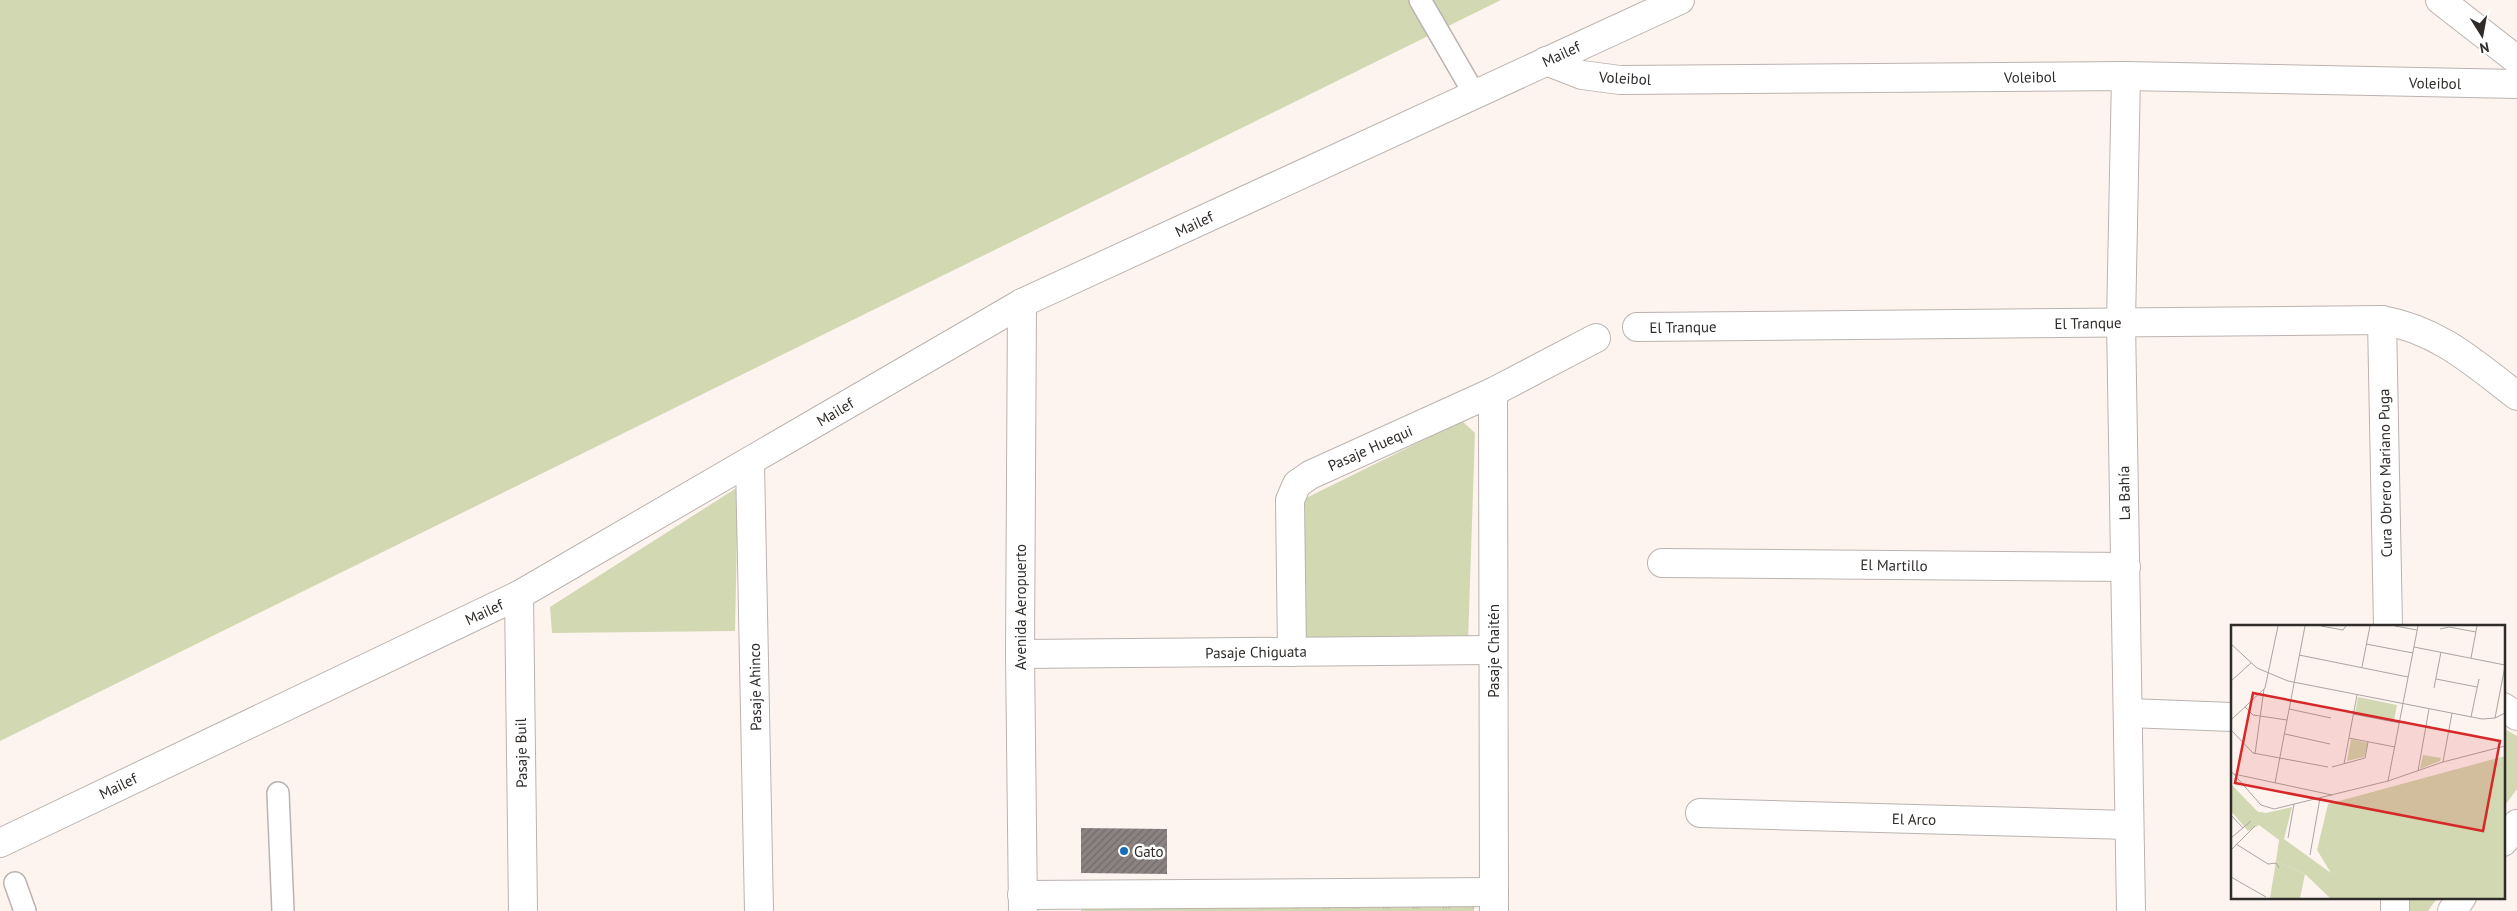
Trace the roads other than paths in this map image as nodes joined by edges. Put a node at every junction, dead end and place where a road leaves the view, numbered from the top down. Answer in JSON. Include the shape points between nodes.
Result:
{"nodes":[{"id":1,"x":1420,"y":0,"type":"edge"},
{"id":2,"x":2440,"y":0,"type":"edge"},
{"id":3,"x":1665,"y":3,"type":"edge"},
{"id":4,"x":2517,"y":60,"type":"edge"},
{"id":5,"x":1546,"y":61,"type":"junction"},
{"id":6,"x":2126,"y":76,"type":"junction"},
{"id":7,"x":2517,"y":84,"type":"edge"},
{"id":8,"x":1475,"y":95,"type":"junction"},
{"id":9,"x":1022,"y":302,"type":"junction"},
{"id":10,"x":2382,"y":320,"type":"junction"},
{"id":11,"x":2122,"y":322,"type":"junction"},
{"id":12,"x":1637,"y":328,"type":"dead end"},
{"id":13,"x":1596,"y":338,"type":"dead end"},
{"id":14,"x":1493,"y":392,"type":"junction"},
{"id":15,"x":2517,"y":396,"type":"edge"},
{"id":16,"x":750,"y":463,"type":"junction"},
{"id":17,"x":1662,"y":563,"type":"dead end"},
{"id":18,"x":2126,"y":567,"type":"junction"},
{"id":19,"x":519,"y":595,"type":"junction"},
{"id":20,"x":2388,"y":625,"type":"edge"},
{"id":21,"x":1493,"y":650,"type":"junction"},
{"id":22,"x":1292,"y":652,"type":"junction"},
{"id":23,"x":1020,"y":654,"type":"junction"},
{"id":24,"x":2504,"y":708,"type":"edge"},
{"id":25,"x":2129,"y":713,"type":"junction"},
{"id":26,"x":2517,"y":716,"type":"edge"},
{"id":27,"x":2231,"y":717,"type":"edge"},
{"id":28,"x":278,"y":793,"type":"dead end"},
{"id":29,"x":1700,"y":813,"type":"dead end"},
{"id":30,"x":2128,"y":824,"type":"junction"},
{"id":31,"x":2517,"y":824,"type":"edge"},
{"id":32,"x":2504,"y":841,"type":"edge"},
{"id":33,"x":0,"y":843,"type":"edge"},
{"id":34,"x":15,"y":883,"type":"dead end"},
{"id":35,"x":2395,"y":898,"type":"edge"},
{"id":36,"x":2461,"y":898,"type":"edge"},
{"id":37,"x":1494,"y":902,"type":"edge"},
{"id":38,"x":1022,"y":903,"type":"edge"},
{"id":39,"x":25,"y":911,"type":"edge"},
{"id":40,"x":283,"y":911,"type":"edge"},
{"id":41,"x":523,"y":911,"type":"edge"},
{"id":42,"x":759,"y":911,"type":"edge"},
{"id":43,"x":2131,"y":911,"type":"edge"},
{"id":44,"x":2395,"y":911,"type":"edge"},
{"id":45,"x":2452,"y":911,"type":"edge"}],
"edges":[{"from":1,"to":8,"type":"lane"},
{"from":2,"to":4,"type":"street"},
{"from":3,"to":5,"type":"street","name":"Mailef"},
{"from":5,"to":6,"type":"street","name":"Voleibol","via":[[1582,75],[1620,80]]},
{"from":5,"to":8,"type":"street","name":"Mailef"},
{"from":6,"to":7,"type":"street","name":"Voleibol"},
{"from":6,"to":11,"type":"street","name":"La Bahía"},
{"from":8,"to":9,"type":"street","name":"Mailef"},
{"from":9,"to":16,"type":"street","name":"Mailef"},
{"from":9,"to":23,"type":"street","name":"Avenida Aeropuerto"},
{"from":10,"to":11,"type":"street","name":"El Tranque"},
{"from":10,"to":15,"type":"street","name":"El Tranque","via":[[2437,337]]},
{"from":10,"to":20,"type":"street","name":"Cura Obrero Mariano Puga"},
{"from":11,"to":12,"type":"street","name":"El Tranque"},
{"from":11,"to":18,"type":"street","name":"La Bahía"},
{"from":13,"to":14,"type":"street","name":"Pasaje Huequi"},
{"from":14,"to":21,"type":"street","name":"Pasaje Chaitén"},
{"from":14,"to":22,"type":"street","name":"Pasaje Huequi","via":[[1310,475],[1297,484],[1290,500]]},
{"from":16,"to":19,"type":"street","name":"Mailef"},
{"from":16,"to":42,"type":"street","name":"Pasaje Ahinco"},
{"from":17,"to":18,"type":"street","name":"El Martillo"},
{"from":18,"to":25,"type":"street","name":"La Bahía"},
{"from":19,"to":33,"type":"street","name":"Mailef"},
{"from":19,"to":41,"type":"street","name":"Pasaje Buil"},
{"from":21,"to":22,"type":"street","name":"Pasaje Chiguata"},
{"from":21,"to":37,"type":"street","name":"Pasaje Chaitén"},
{"from":22,"to":23,"type":"street","name":"Pasaje Chiguata"},
{"from":23,"to":38,"type":"street","name":"Avenida Aeropuerto"},
{"from":24,"to":26,"type":"street"},
{"from":25,"to":27,"type":"street"},
{"from":25,"to":30,"type":"street","name":"La Bahía"},
{"from":28,"to":40,"type":"lane"},
{"from":29,"to":30,"type":"street","name":"El Arco"},
{"from":30,"to":43,"type":"street","name":"La Bahía"},
{"from":31,"to":32,"type":"street"},
{"from":34,"to":39,"type":"lane"},
{"from":35,"to":44,"type":"street"},
{"from":36,"to":45,"type":"street"},
{"from":37,"to":38,"type":"street"}]}
